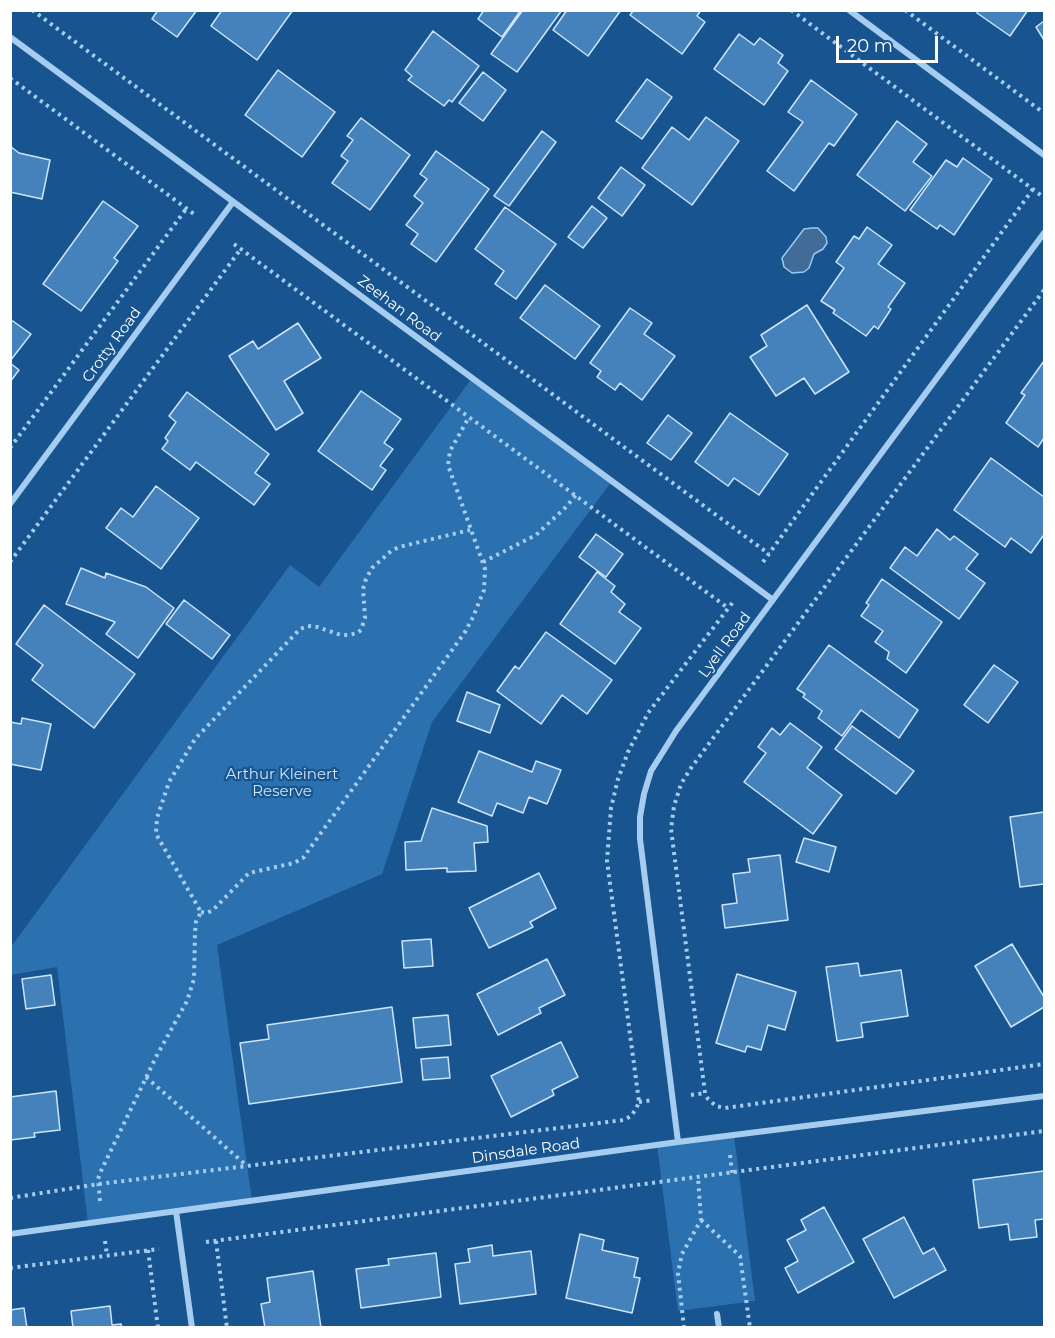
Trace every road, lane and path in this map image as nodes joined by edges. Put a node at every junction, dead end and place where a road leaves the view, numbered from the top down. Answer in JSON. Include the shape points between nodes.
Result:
{"nodes":[{"id":1,"x":32,"y":10,"type":"edge"},
{"id":2,"x":791,"y":10,"type":"edge"},
{"id":3,"x":849,"y":10,"type":"edge"},
{"id":4,"x":905,"y":10,"type":"edge"},
{"id":5,"x":10,"y":38,"type":"edge"},
{"id":6,"x":10,"y":78,"type":"edge"},
{"id":7,"x":1044,"y":112,"type":"edge"},
{"id":8,"x":1044,"y":155,"type":"edge"},
{"id":9,"x":1033,"y":189,"type":"junction"},
{"id":10,"x":1042,"y":196,"type":"dead end"},
{"id":11,"x":233,"y":201,"type":"junction"},
{"id":12,"x":186,"y":209,"type":"junction"},
{"id":13,"x":194,"y":214,"type":"dead end"},
{"id":14,"x":1044,"y":234,"type":"edge"},
{"id":15,"x":234,"y":244,"type":"dead end"},
{"id":16,"x":240,"y":250,"type":"junction"},
{"id":17,"x":1044,"y":290,"type":"edge"},
{"id":18,"x":469,"y":417,"type":"junction"},
{"id":19,"x":10,"y":448,"type":"edge"},
{"id":20,"x":576,"y":495,"type":"junction"},
{"id":21,"x":10,"y":504,"type":"edge"},
{"id":22,"x":470,"y":530,"type":"junction"},
{"id":23,"x":769,"y":554,"type":"junction"},
{"id":24,"x":10,"y":562,"type":"edge"},
{"id":25,"x":483,"y":562,"type":"junction"},
{"id":26,"x":763,"y":562,"type":"dead end"},
{"id":27,"x":773,"y":600,"type":"junction"},
{"id":28,"x":733,"y":602,"type":"dead end"},
{"id":29,"x":201,"y":912,"type":"junction"},
{"id":30,"x":1044,"y":1064,"type":"edge"},
{"id":31,"x":146,"y":1077,"type":"junction"},
{"id":32,"x":705,"y":1093,"type":"junction"},
{"id":33,"x":688,"y":1095,"type":"dead end"},
{"id":34,"x":1044,"y":1096,"type":"edge"},
{"id":35,"x":656,"y":1099,"type":"dead end"},
{"id":36,"x":1044,"y":1131,"type":"edge"},
{"id":37,"x":678,"y":1142,"type":"junction"},
{"id":38,"x":730,"y":1155,"type":"dead end"},
{"id":39,"x":247,"y":1167,"type":"junction"},
{"id":40,"x":732,"y":1173,"type":"junction"},
{"id":41,"x":698,"y":1177,"type":"junction"},
{"id":42,"x":99,"y":1184,"type":"junction"},
{"id":43,"x":10,"y":1198,"type":"edge"},
{"id":44,"x":101,"y":1204,"type":"dead end"},
{"id":45,"x":176,"y":1211,"type":"junction"},
{"id":46,"x":701,"y":1220,"type":"junction"},
{"id":47,"x":10,"y":1234,"type":"edge"},
{"id":48,"x":105,"y":1238,"type":"dead end"},
{"id":49,"x":216,"y":1241,"type":"junction"},
{"id":50,"x":206,"y":1242,"type":"dead end"},
{"id":51,"x":159,"y":1249,"type":"dead end"},
{"id":52,"x":148,"y":1250,"type":"junction"},
{"id":53,"x":107,"y":1255,"type":"junction"},
{"id":54,"x":10,"y":1268,"type":"edge"},
{"id":55,"x":717,"y":1314,"type":"dead end"},
{"id":56,"x":158,"y":1328,"type":"edge"},
{"id":57,"x":192,"y":1328,"type":"edge"},
{"id":58,"x":227,"y":1328,"type":"edge"},
{"id":59,"x":684,"y":1328,"type":"edge"},
{"id":60,"x":719,"y":1328,"type":"edge"},
{"id":61,"x":750,"y":1328,"type":"edge"}],
"edges":[{"from":1,"to":23,"type":"path"},
{"from":2,"to":9,"type":"path"},
{"from":3,"to":8,"type":"street"},
{"from":4,"to":7,"type":"path"},
{"from":5,"to":11,"type":"street","name":"Zeehan Road"},
{"from":6,"to":12,"type":"path"},
{"from":9,"to":10,"type":"path"},
{"from":9,"to":23,"type":"path"},
{"from":11,"to":21,"type":"street","name":"Crotty Road"},
{"from":11,"to":27,"type":"street","name":"Zeehan Road"},
{"from":12,"to":13,"type":"path"},
{"from":12,"to":19,"type":"path"},
{"from":14,"to":27,"type":"street","name":"Lyell Road"},
{"from":15,"to":16,"type":"path"},
{"from":16,"to":18,"type":"path"},
{"from":16,"to":24,"type":"path"},
{"from":17,"to":32,"type":"path","via":[[681,784],[671,829]]},
{"from":18,"to":20,"type":"path"},
{"from":18,"to":22,"type":"path","via":[[448,458]]},
{"from":20,"to":25,"type":"path","via":[[536,534]]},
{"from":20,"to":28,"type":"path","via":[[728,608]]},
{"from":22,"to":25,"type":"path"},
{"from":22,"to":29,"type":"path","via":[[391,550],[366,579],[361,630],[341,635],[317,627],[300,629],[195,739],[169,782],[156,834]]},
{"from":23,"to":26,"type":"path"},
{"from":25,"to":29,"type":"path","via":[[484,590],[465,632],[313,846],[294,863],[249,873],[213,910]]},
{"from":27,"to":37,"type":"street","name":"Lyell Road","via":[[663,750],[651,771],[642,805],[640,839]]},
{"from":29,"to":31,"type":"path","via":[[196,922],[191,991]]},
{"from":30,"to":32,"type":"path","via":[[725,1108],[716,1106]]},
{"from":31,"to":39,"type":"path"},
{"from":31,"to":42,"type":"path","via":[[100,1173]]},
{"from":32,"to":33,"type":"path"},
{"from":34,"to":37,"type":"street","name":"Dinsdale Road"},
{"from":35,"to":39,"type":"path","via":[[639,1102],[624,1120]]},
{"from":36,"to":40,"type":"path"},
{"from":37,"to":45,"type":"street","name":"Dinsdale Road"},
{"from":38,"to":40,"type":"path"},
{"from":39,"to":42,"type":"path"},
{"from":40,"to":41,"type":"path"},
{"from":41,"to":46,"type":"path"},
{"from":41,"to":49,"type":"path"},
{"from":42,"to":43,"type":"path"},
{"from":42,"to":44,"type":"path"},
{"from":45,"to":47,"type":"street","name":"Dinsdale Road"},
{"from":45,"to":57,"type":"street"},
{"from":46,"to":59,"type":"path","via":[[679,1263]]},
{"from":46,"to":61,"type":"path","via":[[740,1256]]},
{"from":48,"to":53,"type":"path"},
{"from":49,"to":50,"type":"path"},
{"from":49,"to":58,"type":"path"},
{"from":51,"to":52,"type":"path"},
{"from":52,"to":53,"type":"path"},
{"from":52,"to":56,"type":"path"},
{"from":53,"to":54,"type":"path"},
{"from":55,"to":60,"type":"street"}]}
